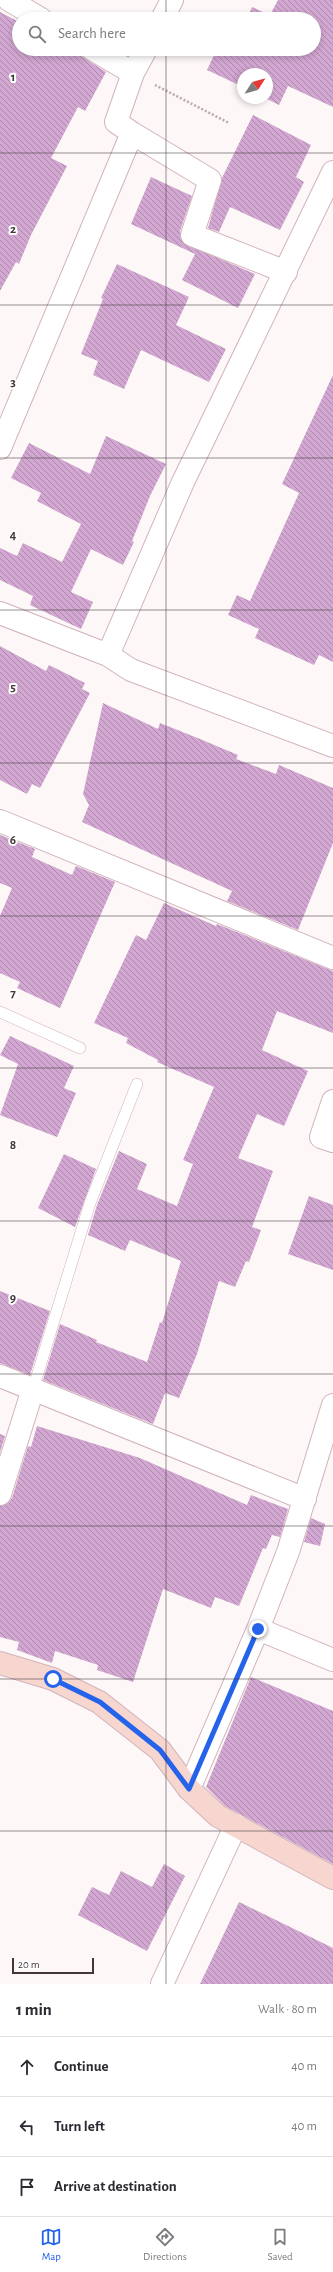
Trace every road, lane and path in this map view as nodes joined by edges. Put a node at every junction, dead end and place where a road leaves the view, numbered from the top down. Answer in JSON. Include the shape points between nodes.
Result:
{"nodes":[{"id":1,"x":9,"y":0,"type":"edge"},
{"id":2,"x":172,"y":0,"type":"edge"},
{"id":3,"x":29,"y":12,"type":"edge"},
{"id":4,"x":166,"y":12,"type":"edge"},
{"id":5,"x":104,"y":56,"type":"edge"},
{"id":6,"x":142,"y":56,"type":"edge"},
{"id":7,"x":133,"y":73,"type":"junction"},
{"id":8,"x":230,"y":123,"type":"dead end"},
{"id":9,"x":132,"y":133,"type":"junction"},
{"id":10,"x":333,"y":172,"type":"edge"},
{"id":11,"x":286,"y":272,"type":"junction"},
{"id":12,"x":1,"y":443,"type":"edge"},
{"id":13,"x":0,"y":613,"type":"edge"},
{"id":14,"x":108,"y":655,"type":"junction"},
{"id":15,"x":333,"y":746,"type":"edge"},
{"id":16,"x":0,"y":821,"type":"edge"},
{"id":17,"x":333,"y":958,"type":"edge"},
{"id":18,"x":0,"y":1012,"type":"edge"},
{"id":19,"x":80,"y":1048,"type":"dead end"},
{"id":20,"x":137,"y":1084,"type":"dead end"},
{"id":21,"x":333,"y":1102,"type":"edge"},
{"id":22,"x":333,"y":1141,"type":"edge"},
{"id":23,"x":0,"y":1376,"type":"edge"},
{"id":24,"x":32,"y":1389,"type":"junction"},
{"id":25,"x":333,"y":1405,"type":"edge"},
{"id":26,"x":0,"y":1494,"type":"edge"},
{"id":27,"x":305,"y":1499,"type":"junction"},
{"id":28,"x":258,"y":1629,"type":"junction"},
{"id":29,"x":333,"y":1660,"type":"edge"},
{"id":30,"x":0,"y":1663,"type":"edge"},
{"id":31,"x":189,"y":1789,"type":"junction"},
{"id":32,"x":236,"y":1825,"type":"junction"},
{"id":33,"x":333,"y":1878,"type":"edge"},
{"id":34,"x":162,"y":1984,"type":"edge"}],
"edges":[{"from":1,"to":3,"type":"street"},
{"from":2,"to":4,"type":"street"},
{"from":5,"to":7,"type":"street"},
{"from":6,"to":7,"type":"street"},
{"from":7,"to":8,"type":"path"},
{"from":7,"to":9,"type":"street","via":[[116,122]]},
{"from":9,"to":11,"type":"street","via":[[210,180],[192,235]]},
{"from":9,"to":12,"type":"street"},
{"from":10,"to":11,"type":"street"},
{"from":11,"to":14,"type":"street","via":[[183,482]]},
{"from":13,"to":14,"type":"street"},
{"from":14,"to":15,"type":"street","via":[[131,670]]},
{"from":16,"to":17,"type":"street"},
{"from":18,"to":19,"type":"lane"},
{"from":20,"to":24,"type":"lane","via":[[90,1203]]},
{"from":21,"to":22,"type":"street","via":[[321,1137]]},
{"from":23,"to":24,"type":"street"},
{"from":24,"to":26,"type":"street"},
{"from":24,"to":27,"type":"street"},
{"from":25,"to":27,"type":"street"},
{"from":27,"to":28,"type":"street","via":[[288,1552]]},
{"from":28,"to":29,"type":"street"},
{"from":28,"to":31,"type":"street"},
{"from":30,"to":31,"type":"street","via":[[53,1679],[100,1702],[160,1750]]},
{"from":31,"to":32,"type":"street","via":[[218,1816]]},
{"from":32,"to":33,"type":"street"},
{"from":32,"to":34,"type":"street"}]}
